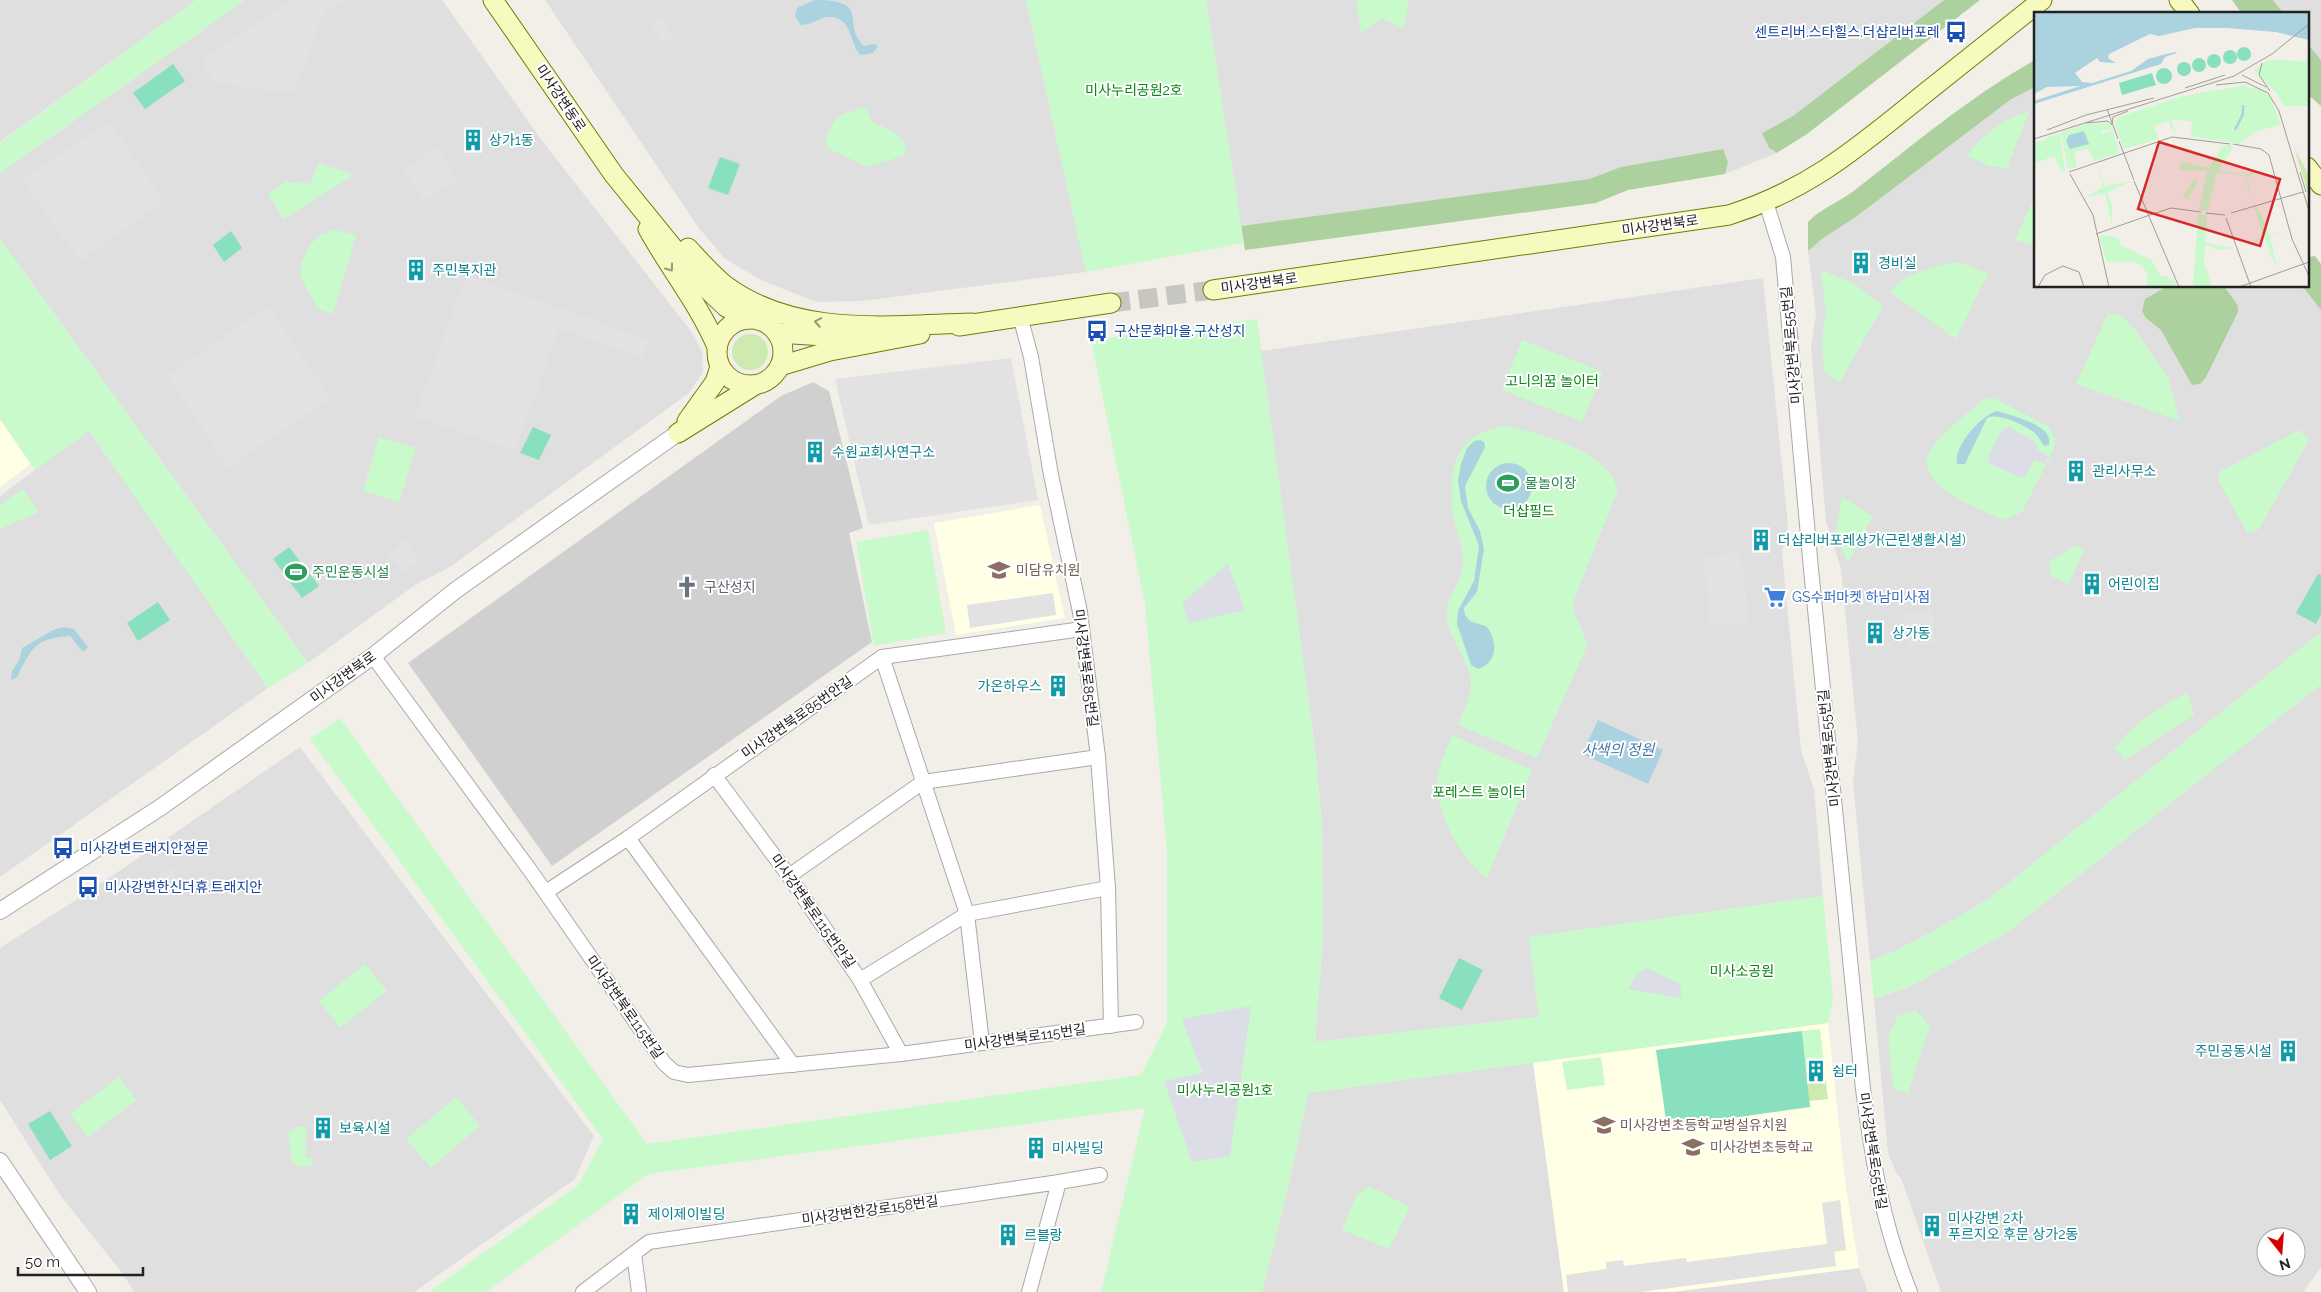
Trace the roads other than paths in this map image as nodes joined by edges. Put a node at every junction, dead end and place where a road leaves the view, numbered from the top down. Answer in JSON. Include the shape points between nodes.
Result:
{"nodes":[{"id":1,"x":492,"y":0,"type":"edge"},
{"id":2,"x":2042,"y":0,"type":"edge"},
{"id":3,"x":2179,"y":0,"type":"edge"},
{"id":4,"x":2188,"y":12,"type":"edge"},
{"id":5,"x":2308,"y":168,"type":"edge"},
{"id":6,"x":2321,"y":185,"type":"edge"},
{"id":7,"x":631,"y":194,"type":"junction"},
{"id":8,"x":1766,"y":202,"type":"junction"},
{"id":9,"x":1213,"y":290,"type":"tunnel mouth"},
{"id":10,"x":1111,"y":303,"type":"tunnel mouth"},
{"id":11,"x":1020,"y":316,"type":"junction"},
{"id":12,"x":748,"y":319,"type":"junction"},
{"id":13,"x":972,"y":323,"type":"junction"},
{"id":14,"x":777,"y":333,"type":"junction"},
{"id":15,"x":903,"y":337,"type":"junction"},
{"id":16,"x":717,"y":346,"type":"junction"},
{"id":17,"x":780,"y":366,"type":"junction"},
{"id":18,"x":720,"y":367,"type":"junction"},
{"id":19,"x":755,"y":385,"type":"junction"},
{"id":20,"x":678,"y":433,"type":"junction"},
{"id":21,"x":1082,"y":629,"type":"junction"},
{"id":22,"x":374,"y":656,"type":"junction"},
{"id":23,"x":882,"y":657,"type":"junction"},
{"id":24,"x":1098,"y":757,"type":"junction"},
{"id":25,"x":714,"y":775,"type":"junction"},
{"id":26,"x":923,"y":782,"type":"junction"},
{"id":27,"x":628,"y":838,"type":"junction"},
{"id":28,"x":789,"y":876,"type":"junction"},
{"id":29,"x":1108,"y":888,"type":"junction"},
{"id":30,"x":546,"y":892,"type":"junction"},
{"id":31,"x":0,"y":911,"type":"edge"},
{"id":32,"x":967,"y":914,"type":"junction"},
{"id":33,"x":860,"y":980,"type":"junction"},
{"id":34,"x":1136,"y":1022,"type":"dead end"},
{"id":35,"x":1111,"y":1026,"type":"junction"},
{"id":36,"x":982,"y":1043,"type":"junction"},
{"id":37,"x":901,"y":1054,"type":"junction"},
{"id":38,"x":793,"y":1065,"type":"junction"},
{"id":39,"x":0,"y":1161,"type":"edge"},
{"id":40,"x":1100,"y":1175,"type":"dead end"},
{"id":41,"x":1059,"y":1182,"type":"junction"},
{"id":42,"x":634,"y":1254,"type":"junction"},
{"id":43,"x":88,"y":1292,"type":"edge"},
{"id":44,"x":583,"y":1292,"type":"edge"},
{"id":45,"x":639,"y":1292,"type":"edge"},
{"id":46,"x":1029,"y":1292,"type":"edge"},
{"id":47,"x":1910,"y":1292,"type":"edge"}],
"edges":[{"from":1,"to":7,"type":"main road","name":"미사강변동로","via":[[614,176]]},
{"from":2,"to":8,"type":"main road","name":"미사강변북로","via":[[1843,159]]},
{"from":3,"to":4,"type":"main road"},
{"from":5,"to":6,"type":"main road"},
{"from":7,"to":12,"type":"main road","via":[[705,287],[726,307]]},
{"from":13,"to":7,"type":"main road","one_way":true,"via":[[838,325],[770,309],[726,285]]},
{"from":7,"to":16,"type":"main road","one_way":true,"via":[[664,259],[707,322]]},
{"from":8,"to":9,"type":"main road","name":"미사강변북로","via":[[1729,215]]},
{"from":8,"to":47,"type":"street","name":"미사강변북로55번길","via":[[1783,256],[1810,569],[1872,1162],[1882,1213]]},
{"from":10,"to":11,"type":"main road"},
{"from":11,"to":13,"type":"main road"},
{"from":11,"to":21,"type":"street","name":"미사강변북로85번길","via":[[1031,357]]},
{"from":12,"to":14,"type":"main road","via":[[769,325]]},
{"from":12,"to":16,"type":"main road","via":[[728,327]]},
{"from":13,"to":15,"type":"main road"},
{"from":14,"to":15,"type":"main road","via":[[827,338]]},
{"from":14,"to":17,"type":"main road","via":[[783,355]]},
{"from":15,"to":17,"type":"main road","via":[[830,351]]},
{"from":16,"to":18,"type":"main road"},
{"from":17,"to":19,"type":"main road","via":[[774,375]]},
{"from":18,"to":19,"type":"main road","via":[[734,381]]},
{"from":18,"to":20,"type":"main road","via":[[715,382]]},
{"from":19,"to":20,"type":"main road"},
{"from":20,"to":22,"type":"street","name":"미사강변북로","via":[[456,590]]},
{"from":21,"to":23,"type":"street","name":"미사강변북로85번안길"},
{"from":21,"to":24,"type":"street","name":"미사강변북로85번길"},
{"from":22,"to":30,"type":"street","name":"미사강변북로115번길"},
{"from":22,"to":31,"type":"street","name":"미사강변북로","via":[[161,807]]},
{"from":23,"to":25,"type":"street","name":"미사강변북로85번안길"},
{"from":23,"to":26,"type":"street"},
{"from":24,"to":26,"type":"street"},
{"from":24,"to":29,"type":"street","name":"미사강변북로85번길"},
{"from":25,"to":27,"type":"street","name":"미사강변북로85번안길"},
{"from":25,"to":28,"type":"street","name":"미사강변북로115번안길"},
{"from":26,"to":28,"type":"street"},
{"from":26,"to":32,"type":"street"},
{"from":27,"to":30,"type":"street","name":"미사강변북로85번안길"},
{"from":27,"to":38,"type":"street"},
{"from":28,"to":33,"type":"street","name":"미사강변북로115번안길"},
{"from":29,"to":32,"type":"street"},
{"from":29,"to":35,"type":"street","name":"미사강변북로85번길"},
{"from":30,"to":38,"type":"street","name":"미사강변북로115번길","via":[[664,1064],[674,1072],[688,1075]]},
{"from":32,"to":33,"type":"street"},
{"from":32,"to":36,"type":"street"},
{"from":33,"to":37,"type":"street","name":"미사강변북로115번안길"},
{"from":34,"to":35,"type":"street","name":"미사강변북로115번길"},
{"from":35,"to":36,"type":"street","name":"미사강변북로115번길"},
{"from":36,"to":37,"type":"street","name":"미사강변북로115번길"},
{"from":37,"to":38,"type":"street","name":"미사강변북로115번길"},
{"from":39,"to":43,"type":"street"},
{"from":40,"to":41,"type":"street","name":"미사강변한강로158번길"},
{"from":41,"to":42,"type":"street","name":"미사강변한강로158번길","via":[[649,1242]]},
{"from":41,"to":46,"type":"street"},
{"from":42,"to":44,"type":"street","name":"미사강변한강로158번길"},
{"from":42,"to":45,"type":"street"}]}
